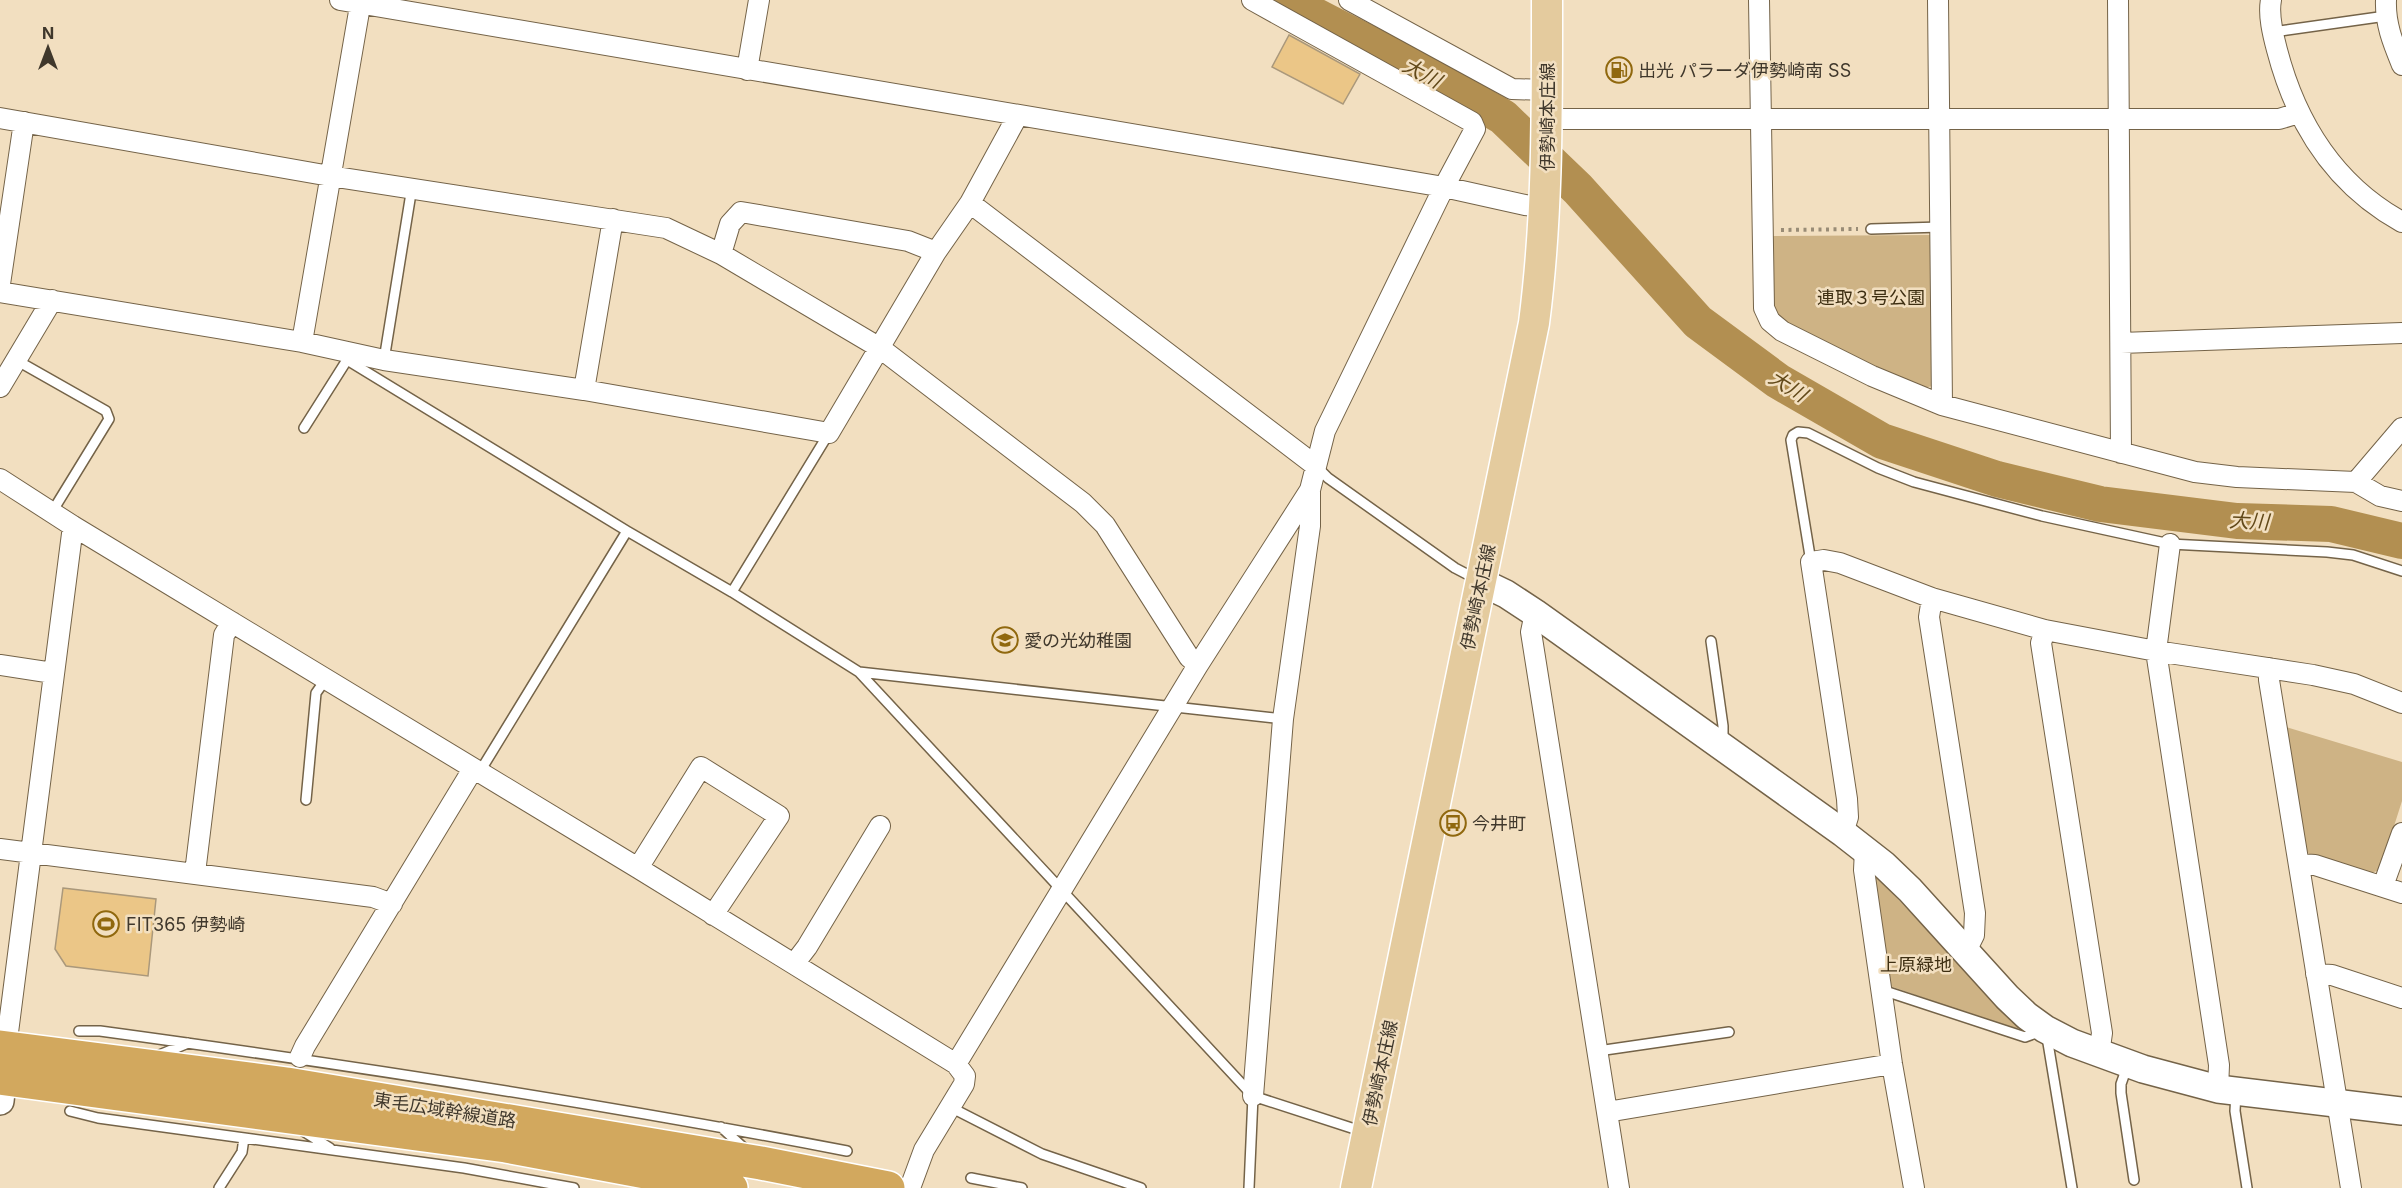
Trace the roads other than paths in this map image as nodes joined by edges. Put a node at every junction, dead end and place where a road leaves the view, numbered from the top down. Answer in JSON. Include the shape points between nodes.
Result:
{"nodes":[{"id":1,"x":340,"y":0,"type":"edge"},
{"id":2,"x":759,"y":0,"type":"edge"},
{"id":3,"x":1252,"y":0,"type":"edge"},
{"id":4,"x":1349,"y":0,"type":"edge"},
{"id":5,"x":1547,"y":0,"type":"edge"},
{"id":6,"x":1759,"y":0,"type":"edge"},
{"id":7,"x":1938,"y":0,"type":"edge"},
{"id":8,"x":2118,"y":0,"type":"edge"},
{"id":9,"x":2271,"y":0,"type":"edge"},
{"id":10,"x":361,"y":2,"type":"edge"},
{"id":11,"x":2386,"y":8,"type":"edge"},
{"id":12,"x":2273,"y":32,"type":"junction"},
{"id":13,"x":2402,"y":65,"type":"edge"},
{"id":14,"x":747,"y":70,"type":"junction"},
{"id":15,"x":1546,"y":111,"type":"junction"},
{"id":16,"x":2299,"y":113,"type":"junction"},
{"id":17,"x":1018,"y":115,"type":"junction"},
{"id":18,"x":0,"y":118,"type":"edge"},
{"id":19,"x":1761,"y":118,"type":"junction"},
{"id":20,"x":1940,"y":118,"type":"junction"},
{"id":21,"x":2120,"y":118,"type":"junction"},
{"id":22,"x":24,"y":122,"type":"junction"},
{"id":23,"x":330,"y":176,"type":"junction"},
{"id":24,"x":412,"y":187,"type":"junction"},
{"id":25,"x":1444,"y":187,"type":"junction"},
{"id":26,"x":1546,"y":195,"type":"junction"},
{"id":27,"x":970,"y":203,"type":"junction"},
{"id":28,"x":613,"y":219,"type":"junction"},
{"id":29,"x":2402,"y":222,"type":"edge"},
{"id":30,"x":1941,"y":227,"type":"junction"},
{"id":31,"x":1871,"y":229,"type":"road end"},
{"id":32,"x":936,"y":252,"type":"junction"},
{"id":33,"x":721,"y":254,"type":"junction"},
{"id":34,"x":0,"y":284,"type":"edge"},
{"id":35,"x":0,"y":292,"type":"edge"},
{"id":36,"x":51,"y":300,"type":"junction"},
{"id":37,"x":2402,"y":333,"type":"edge"},
{"id":38,"x":302,"y":342,"type":"junction"},
{"id":39,"x":2121,"y":343,"type":"junction"},
{"id":40,"x":880,"y":348,"type":"junction"},
{"id":41,"x":347,"y":357,"type":"junction"},
{"id":42,"x":16,"y":360,"type":"junction"},
{"id":43,"x":384,"y":360,"type":"junction"},
{"id":44,"x":0,"y":387,"type":"edge"},
{"id":45,"x":584,"y":390,"type":"junction"},
{"id":46,"x":1942,"y":405,"type":"junction"},
{"id":47,"x":304,"y":428,"type":"dead end"},
{"id":48,"x":2402,"y":428,"type":"edge"},
{"id":49,"x":829,"y":433,"type":"junction"},
{"id":50,"x":2121,"y":453,"type":"junction"},
{"id":51,"x":1316,"y":466,"type":"junction"},
{"id":52,"x":0,"y":479,"type":"edge"},
{"id":53,"x":2356,"y":482,"type":"junction"},
{"id":54,"x":1310,"y":490,"type":"junction"},
{"id":55,"x":2402,"y":501,"type":"edge"},
{"id":56,"x":51,"y":513,"type":"junction"},
{"id":57,"x":73,"y":526,"type":"junction"},
{"id":58,"x":627,"y":531,"type":"junction"},
{"id":59,"x":2170,"y":544,"type":"junction"},
{"id":60,"x":1811,"y":562,"type":"junction"},
{"id":61,"x":2402,"y":571,"type":"edge"},
{"id":62,"x":1481,"y":582,"type":"junction"},
{"id":63,"x":732,"y":592,"type":"junction"},
{"id":64,"x":1932,"y":598,"type":"junction"},
{"id":65,"x":1535,"y":612,"type":"junction"},
{"id":66,"x":232,"y":622,"type":"junction"},
{"id":67,"x":2045,"y":630,"type":"junction"},
{"id":68,"x":1711,"y":641,"type":"dead end"},
{"id":69,"x":2156,"y":651,"type":"junction"},
{"id":70,"x":0,"y":665,"type":"edge"},
{"id":71,"x":1198,"y":665,"type":"junction"},
{"id":72,"x":2269,"y":668,"type":"junction"},
{"id":73,"x":859,"y":672,"type":"junction"},
{"id":74,"x":53,"y":673,"type":"junction"},
{"id":75,"x":326,"y":679,"type":"junction"},
{"id":76,"x":2402,"y":704,"type":"edge"},
{"id":77,"x":1172,"y":707,"type":"junction"},
{"id":78,"x":1283,"y":719,"type":"junction"},
{"id":79,"x":1723,"y":746,"type":"junction"},
{"id":80,"x":476,"y":771,"type":"junction"},
{"id":81,"x":306,"y":800,"type":"dead end"},
{"id":82,"x":880,"y":826,"type":"dead end"},
{"id":83,"x":1843,"y":833,"type":"junction"},
{"id":84,"x":2402,"y":833,"type":"edge"},
{"id":85,"x":0,"y":849,"type":"edge"},
{"id":86,"x":1865,"y":850,"type":"junction"},
{"id":87,"x":32,"y":854,"type":"junction"},
{"id":88,"x":2299,"y":864,"type":"junction"},
{"id":89,"x":638,"y":868,"type":"junction"},
{"id":90,"x":195,"y":873,"type":"junction"},
{"id":91,"x":1061,"y":888,"type":"junction"},
{"id":92,"x":2393,"y":890,"type":"edge"},
{"id":93,"x":392,"y":904,"type":"junction"},
{"id":94,"x":713,"y":915,"type":"junction"},
{"id":95,"x":1966,"y":951,"type":"junction"},
{"id":96,"x":794,"y":964,"type":"junction"},
{"id":97,"x":2316,"y":974,"type":"junction"},
{"id":98,"x":1882,"y":990,"type":"junction"},
{"id":99,"x":2402,"y":999,"type":"edge"},
{"id":100,"x":2045,"y":1029,"type":"junction"},
{"id":101,"x":80,"y":1031,"type":"dead end"},
{"id":102,"x":1729,"y":1032,"type":"dead end"},
{"id":103,"x":188,"y":1043,"type":"junction"},
{"id":104,"x":1598,"y":1052,"type":"junction"},
{"id":105,"x":2099,"y":1054,"type":"junction"},
{"id":106,"x":300,"y":1058,"type":"junction"},
{"id":107,"x":138,"y":1064,"type":"junction"},
{"id":108,"x":956,"y":1064,"type":"junction"},
{"id":109,"x":1892,"y":1064,"type":"junction"},
{"id":110,"x":2129,"y":1064,"type":"junction"},
{"id":111,"x":2,"y":1070,"type":"edge"},
{"id":112,"x":2227,"y":1091,"type":"junction"},
{"id":113,"x":1253,"y":1096,"type":"junction"},
{"id":114,"x":2338,"y":1104,"type":"junction"},
{"id":115,"x":950,"y":1107,"type":"junction"},
{"id":116,"x":70,"y":1111,"type":"dead end"},
{"id":117,"x":2402,"y":1111,"type":"edge"},
{"id":118,"x":1607,"y":1112,"type":"junction"},
{"id":119,"x":278,"y":1115,"type":"junction"},
{"id":120,"x":719,"y":1126,"type":"junction"},
{"id":121,"x":1368,"y":1133,"type":"junction"},
{"id":122,"x":244,"y":1138,"type":"junction"},
{"id":123,"x":334,"y":1150,"type":"junction"},
{"id":124,"x":847,"y":1150,"type":"dead end"},
{"id":125,"x":761,"y":1163,"type":"junction"},
{"id":126,"x":971,"y":1178,"type":"dead end"},
{"id":127,"x":2134,"y":1180,"type":"dead end"},
{"id":128,"x":219,"y":1188,"type":"edge"},
{"id":129,"x":574,"y":1188,"type":"edge"},
{"id":130,"x":729,"y":1188,"type":"edge"},
{"id":131,"x":888,"y":1188,"type":"edge"},
{"id":132,"x":910,"y":1188,"type":"edge"},
{"id":133,"x":1022,"y":1188,"type":"edge"},
{"id":134,"x":1141,"y":1188,"type":"edge"},
{"id":135,"x":1249,"y":1188,"type":"edge"},
{"id":136,"x":1356,"y":1188,"type":"edge"},
{"id":137,"x":1619,"y":1188,"type":"edge"},
{"id":138,"x":1914,"y":1188,"type":"edge"},
{"id":139,"x":2072,"y":1188,"type":"edge"},
{"id":140,"x":2247,"y":1188,"type":"edge"},
{"id":141,"x":2351,"y":1188,"type":"edge"}],
"edges":[{"from":1,"to":10,"type":"street"},
{"from":2,"to":14,"type":"street"},
{"from":3,"to":25,"type":"street","via":[[1472,122],[1475,129]]},
{"from":4,"to":15,"type":"street"},
{"from":5,"to":15,"type":"main road","name":"伊勢崎本庄線"},
{"from":6,"to":19,"type":"street"},
{"from":7,"to":20,"type":"street"},
{"from":8,"to":21,"type":"street"},
{"from":9,"to":12,"type":"street"},
{"from":10,"to":14,"type":"street"},
{"from":10,"to":23,"type":"street"},
{"from":11,"to":12,"type":"lane"},
{"from":11,"to":13,"type":"street","via":[[2391,39]]},
{"from":12,"to":16,"type":"street"},
{"from":14,"to":17,"type":"street"},
{"from":15,"to":19,"type":"street"},
{"from":15,"to":26,"type":"main road","name":"伊勢崎本庄線"},
{"from":16,"to":21,"type":"street","via":[[2279,119]]},
{"from":16,"to":29,"type":"street","via":[[2346,180]]},
{"from":17,"to":25,"type":"street"},
{"from":17,"to":27,"type":"street"},
{"from":18,"to":22,"type":"street"},
{"from":19,"to":20,"type":"street"},
{"from":19,"to":46,"type":"street","via":[[1764,308],[1770,321],[1782,331],[1872,376]]},
{"from":20,"to":21,"type":"street"},
{"from":20,"to":30,"type":"street"},
{"from":21,"to":39,"type":"street"},
{"from":22,"to":23,"type":"street"},
{"from":22,"to":34,"type":"street"},
{"from":23,"to":24,"type":"street"},
{"from":23,"to":38,"type":"street"},
{"from":24,"to":28,"type":"street"},
{"from":24,"to":43,"type":"lane"},
{"from":25,"to":26,"type":"street","via":[[1525,205]]},
{"from":25,"to":51,"type":"street","via":[[1325,431]]},
{"from":26,"to":62,"type":"main road","name":"伊勢崎本庄線","via":[[1534,323]]},
{"from":27,"to":32,"type":"street"},
{"from":27,"to":51,"type":"street"},
{"from":28,"to":33,"type":"street","via":[[666,228]]},
{"from":28,"to":45,"type":"street"},
{"from":30,"to":31,"type":"lane"},
{"from":30,"to":46,"type":"street"},
{"from":32,"to":33,"type":"street","via":[[908,241],[741,212],[730,224]]},
{"from":32,"to":40,"type":"street"},
{"from":33,"to":40,"type":"street"},
{"from":35,"to":36,"type":"street"},
{"from":36,"to":38,"type":"street"},
{"from":36,"to":42,"type":"street"},
{"from":37,"to":39,"type":"street"},
{"from":38,"to":41,"type":"street"},
{"from":39,"to":50,"type":"street"},
{"from":40,"to":49,"type":"street"},
{"from":40,"to":71,"type":"street","via":[[1095,513]]},
{"from":41,"to":43,"type":"street"},
{"from":41,"to":47,"type":"lane"},
{"from":41,"to":58,"type":"lane"},
{"from":42,"to":44,"type":"street"},
{"from":42,"to":56,"type":"lane","via":[[106,411],[109,419]]},
{"from":43,"to":45,"type":"street"},
{"from":45,"to":49,"type":"street"},
{"from":46,"to":50,"type":"street"},
{"from":48,"to":53,"type":"street"},
{"from":49,"to":63,"type":"lane"},
{"from":50,"to":53,"type":"street","via":[[2195,472]]},
{"from":51,"to":54,"type":"street"},
{"from":51,"to":62,"type":"lane","via":[[1455,568]]},
{"from":52,"to":56,"type":"street"},
{"from":53,"to":55,"type":"street","via":[[2380,496]]},
{"from":54,"to":71,"type":"street"},
{"from":54,"to":78,"type":"street","via":[[1310,526]]},
{"from":56,"to":57,"type":"street"},
{"from":57,"to":66,"type":"street"},
{"from":57,"to":74,"type":"street"},
{"from":58,"to":63,"type":"lane"},
{"from":58,"to":80,"type":"lane"},
{"from":59,"to":60,"type":"lane","via":[[1914,482],[1808,433],[1798,432],[1791,440]]},
{"from":59,"to":61,"type":"lane","via":[[2353,555]]},
{"from":59,"to":69,"type":"street"},
{"from":60,"to":64,"type":"street","via":[[1840,563]]},
{"from":60,"to":83,"type":"street","via":[[1847,799],[1848,817]]},
{"from":62,"to":65,"type":"street"},
{"from":62,"to":121,"type":"main road","name":"伊勢崎本庄線"},
{"from":63,"to":73,"type":"lane"},
{"from":64,"to":67,"type":"street"},
{"from":64,"to":95,"type":"street","via":[[1929,617],[1975,913],[1974,934]]},
{"from":65,"to":79,"type":"street"},
{"from":65,"to":104,"type":"street","via":[[1531,632]]},
{"from":66,"to":75,"type":"street"},
{"from":66,"to":90,"type":"street","via":[[224,635]]},
{"from":67,"to":69,"type":"street"},
{"from":67,"to":105,"type":"street","via":[[2041,643],[2102,1033]]},
{"from":68,"to":79,"type":"lane"},
{"from":69,"to":72,"type":"street"},
{"from":69,"to":112,"type":"street","via":[[2219,1065]]},
{"from":70,"to":74,"type":"street"},
{"from":71,"to":77,"type":"street"},
{"from":72,"to":76,"type":"street","via":[[2354,684]]},
{"from":72,"to":88,"type":"street"},
{"from":73,"to":77,"type":"lane"},
{"from":73,"to":91,"type":"lane"},
{"from":74,"to":87,"type":"street"},
{"from":75,"to":80,"type":"street"},
{"from":75,"to":81,"type":"lane","via":[[316,693]]},
{"from":77,"to":78,"type":"lane"},
{"from":77,"to":91,"type":"street"},
{"from":78,"to":113,"type":"street"},
{"from":79,"to":83,"type":"street"},
{"from":80,"to":89,"type":"street"},
{"from":80,"to":93,"type":"street"},
{"from":82,"to":96,"type":"street"},
{"from":83,"to":86,"type":"street"},
{"from":84,"to":92,"type":"street"},
{"from":85,"to":87,"type":"street"},
{"from":86,"to":95,"type":"street","via":[[1910,890]]},
{"from":86,"to":98,"type":"street","via":[[1864,870]]},
{"from":87,"to":90,"type":"street"},
{"from":87,"to":111,"type":"street"},
{"from":88,"to":92,"type":"street","via":[[2315,865]]},
{"from":88,"to":97,"type":"street"},
{"from":89,"to":94,"type":"street"},
{"from":89,"to":94,"type":"street","via":[[701,767],[779,816]]},
{"from":90,"to":93,"type":"street","via":[[373,897]]},
{"from":91,"to":108,"type":"street"},
{"from":91,"to":113,"type":"lane"},
{"from":93,"to":106,"type":"street"},
{"from":94,"to":96,"type":"street"},
{"from":95,"to":100,"type":"street","via":[[2007,997]]},
{"from":96,"to":108,"type":"street"},
{"from":97,"to":99,"type":"street","via":[[2332,975]]},
{"from":97,"to":114,"type":"street"},
{"from":98,"to":100,"type":"lane","via":[[2025,1037]]},
{"from":98,"to":109,"type":"street"},
{"from":100,"to":105,"type":"street"},
{"from":100,"to":139,"type":"lane"},
{"from":101,"to":103,"type":"lane"},
{"from":102,"to":104,"type":"lane"},
{"from":103,"to":106,"type":"lane"},
{"from":103,"to":107,"type":"lane"},
{"from":104,"to":118,"type":"street"},
{"from":105,"to":110,"type":"street"},
{"from":106,"to":120,"type":"lane"},
{"from":107,"to":111,"type":"highway","name":"東毛広域幹線道路"},
{"from":107,"to":125,"type":"highway","name":"東毛広域幹線道路","via":[[287,1084]]},
{"from":108,"to":115,"type":"street","via":[[965,1076],[964,1084]]},
{"from":109,"to":118,"type":"street"},
{"from":109,"to":138,"type":"street"},
{"from":110,"to":112,"type":"street"},
{"from":110,"to":127,"type":"lane","via":[[2121,1093]]},
{"from":111,"to":119,"type":"highway","name":"東毛広域幹線道路"},
{"from":112,"to":114,"type":"street"},
{"from":112,"to":140,"type":"lane","via":[[2235,1111]]},
{"from":113,"to":121,"type":"lane"},
{"from":113,"to":135,"type":"lane"},
{"from":114,"to":117,"type":"street"},
{"from":114,"to":141,"type":"street"},
{"from":115,"to":132,"type":"street","via":[[924,1150]]},
{"from":115,"to":134,"type":"lane","via":[[1042,1154]]},
{"from":116,"to":122,"type":"lane"},
{"from":118,"to":137,"type":"street"},
{"from":119,"to":123,"type":"lane"},
{"from":119,"to":130,"type":"highway","name":"東毛広域幹線道路","via":[[506,1146]]},
{"from":120,"to":124,"type":"lane"},
{"from":120,"to":125,"type":"lane"},
{"from":121,"to":136,"type":"main road","name":"伊勢崎本庄線"},
{"from":122,"to":123,"type":"lane"},
{"from":122,"to":128,"type":"lane","via":[[242,1152]]},
{"from":123,"to":129,"type":"lane"},
{"from":125,"to":131,"type":"highway","name":"東毛広域幹線道路"},
{"from":126,"to":133,"type":"lane"}]}
